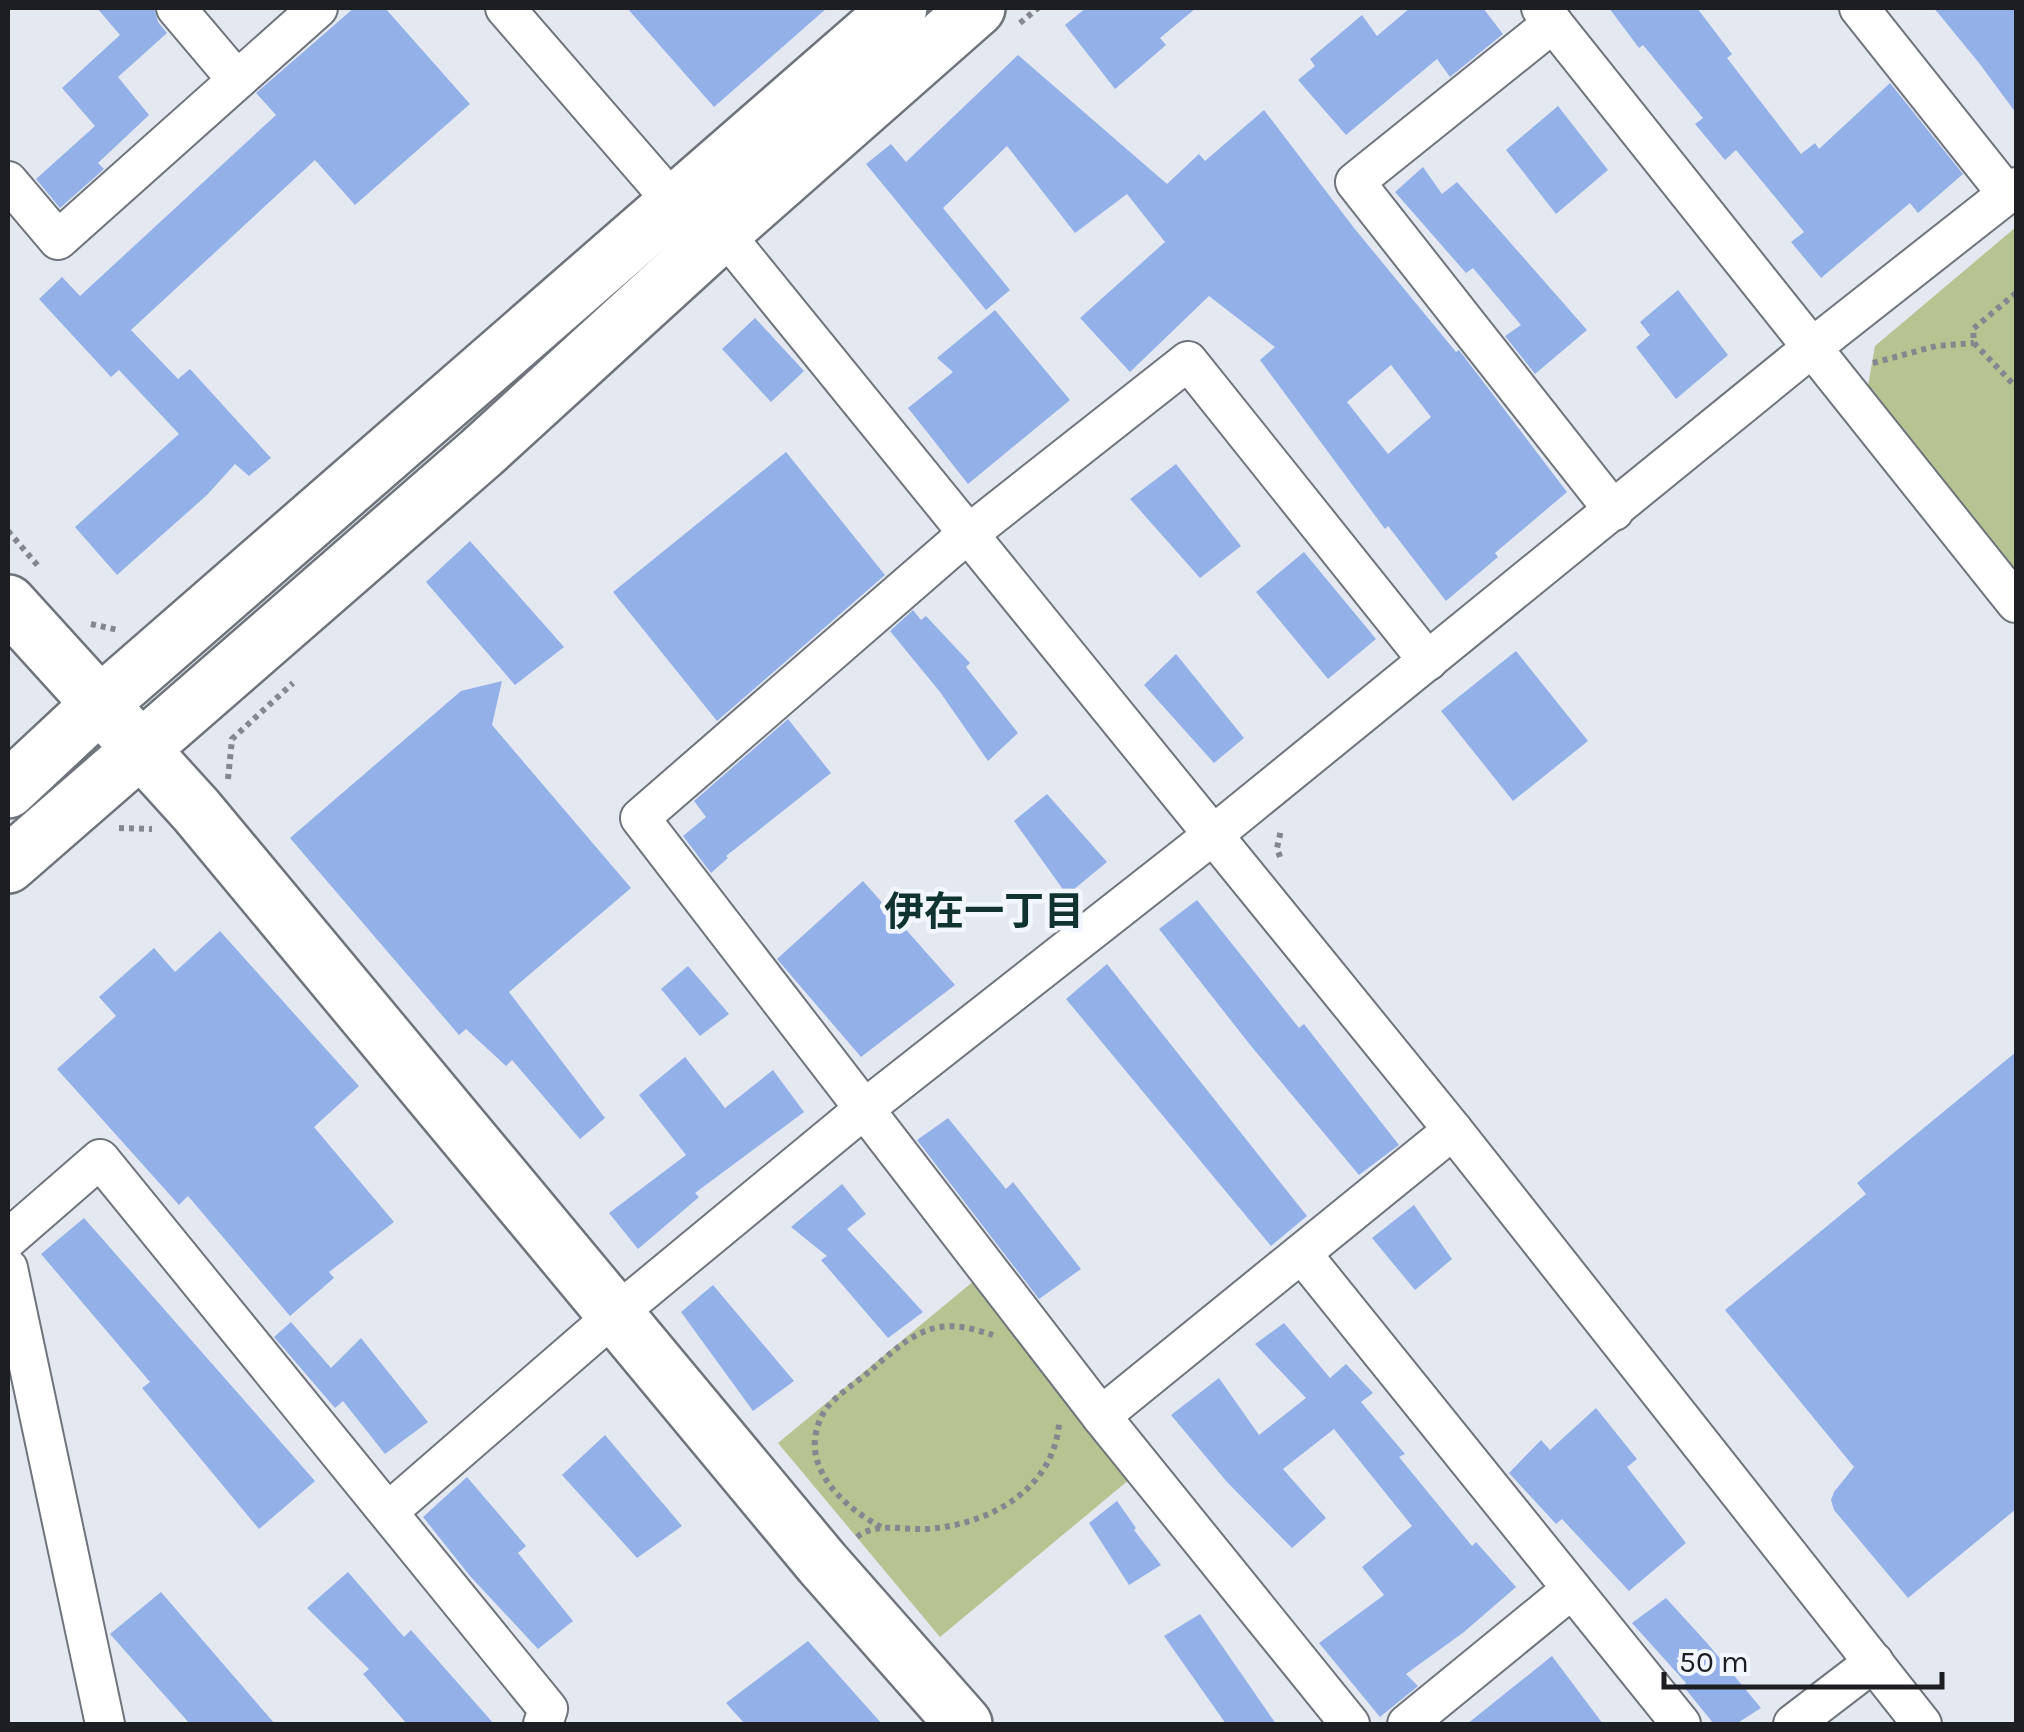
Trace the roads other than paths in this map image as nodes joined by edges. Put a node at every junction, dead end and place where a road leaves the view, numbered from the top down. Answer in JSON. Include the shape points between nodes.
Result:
{"nodes":[{"id":1,"x":176,"y":8,"type":"edge"},
{"id":2,"x":318,"y":8,"type":"edge"},
{"id":3,"x":504,"y":8,"type":"edge"},
{"id":4,"x":899,"y":8,"type":"edge"},
{"id":5,"x":977,"y":8,"type":"edge"},
{"id":6,"x":1859,"y":8,"type":"edge"},
{"id":7,"x":1547,"y":15,"type":"edge"},
{"id":8,"x":237,"y":80,"type":"junction"},
{"id":9,"x":8,"y":181,"type":"edge"},
{"id":10,"x":2012,"y":191,"type":"edge"},
{"id":11,"x":675,"y":204,"type":"junction"},
{"id":12,"x":723,"y":232,"type":"junction"},
{"id":13,"x":1814,"y":346,"type":"junction"},
{"id":14,"x":1614,"y":511,"type":"junction"},
{"id":15,"x":968,"y":535,"type":"junction"},
{"id":16,"x":8,"y":603,"type":"edge"},
{"id":17,"x":2016,"y":603,"type":"edge"},
{"id":18,"x":1428,"y":661,"type":"junction"},
{"id":19,"x":99,"y":704,"type":"junction"},
{"id":20,"x":140,"y":749,"type":"junction"},
{"id":21,"x":8,"y":790,"type":"edge"},
{"id":22,"x":1213,"y":835,"type":"junction"},
{"id":23,"x":8,"y":865,"type":"edge"},
{"id":24,"x":863,"y":1110,"type":"junction"},
{"id":25,"x":1453,"y":1130,"type":"junction"},
{"id":26,"x":8,"y":1239,"type":"edge"},
{"id":27,"x":1302,"y":1254,"type":"junction"},
{"id":28,"x":8,"y":1268,"type":"edge"},
{"id":29,"x":616,"y":1314,"type":"junction"},
{"id":30,"x":1100,"y":1416,"type":"junction"},
{"id":31,"x":388,"y":1511,"type":"junction"},
{"id":32,"x":1572,"y":1588,"type":"junction"},
{"id":33,"x":1874,"y":1662,"type":"junction"},
{"id":34,"x":104,"y":1724,"type":"edge"},
{"id":35,"x":543,"y":1724,"type":"edge"},
{"id":36,"x":964,"y":1724,"type":"edge"},
{"id":37,"x":1350,"y":1724,"type":"edge"},
{"id":38,"x":1407,"y":1724,"type":"edge"},
{"id":39,"x":1681,"y":1724,"type":"edge"},
{"id":40,"x":1793,"y":1724,"type":"edge"},
{"id":41,"x":1922,"y":1724,"type":"edge"}],
"edges":[{"from":1,"to":8,"type":"street"},
{"from":2,"to":8,"type":"street"},
{"from":3,"to":11,"type":"street"},
{"from":4,"to":11,"type":"street"},
{"from":5,"to":12,"type":"street"},
{"from":6,"to":10,"type":"street"},
{"from":7,"to":13,"type":"street"},
{"from":7,"to":14,"type":"street","via":[[1355,182]]},
{"from":8,"to":9,"type":"street","via":[[58,240]]},
{"from":10,"to":13,"type":"street"},
{"from":11,"to":19,"type":"street"},
{"from":12,"to":15,"type":"street"},
{"from":12,"to":20,"type":"street"},
{"from":13,"to":14,"type":"street"},
{"from":13,"to":17,"type":"street"},
{"from":14,"to":18,"type":"street"},
{"from":15,"to":18,"type":"street","via":[[1188,361]]},
{"from":15,"to":22,"type":"street"},
{"from":15,"to":24,"type":"street","via":[[640,818]]},
{"from":16,"to":19,"type":"street"},
{"from":18,"to":22,"type":"street"},
{"from":19,"to":20,"type":"street"},
{"from":19,"to":21,"type":"street"},
{"from":20,"to":23,"type":"street"},
{"from":20,"to":29,"type":"street"},
{"from":22,"to":24,"type":"street"},
{"from":22,"to":25,"type":"street"},
{"from":24,"to":29,"type":"street"},
{"from":24,"to":30,"type":"street"},
{"from":25,"to":27,"type":"street"},
{"from":25,"to":33,"type":"street"},
{"from":26,"to":31,"type":"street","via":[[100,1159]]},
{"from":27,"to":30,"type":"street"},
{"from":27,"to":32,"type":"street"},
{"from":28,"to":34,"type":"street"},
{"from":29,"to":31,"type":"street"},
{"from":29,"to":36,"type":"street"},
{"from":30,"to":37,"type":"street"},
{"from":31,"to":35,"type":"street","via":[[548,1709]]},
{"from":32,"to":38,"type":"street"},
{"from":32,"to":39,"type":"street"},
{"from":33,"to":40,"type":"street"},
{"from":33,"to":41,"type":"street"}]}
